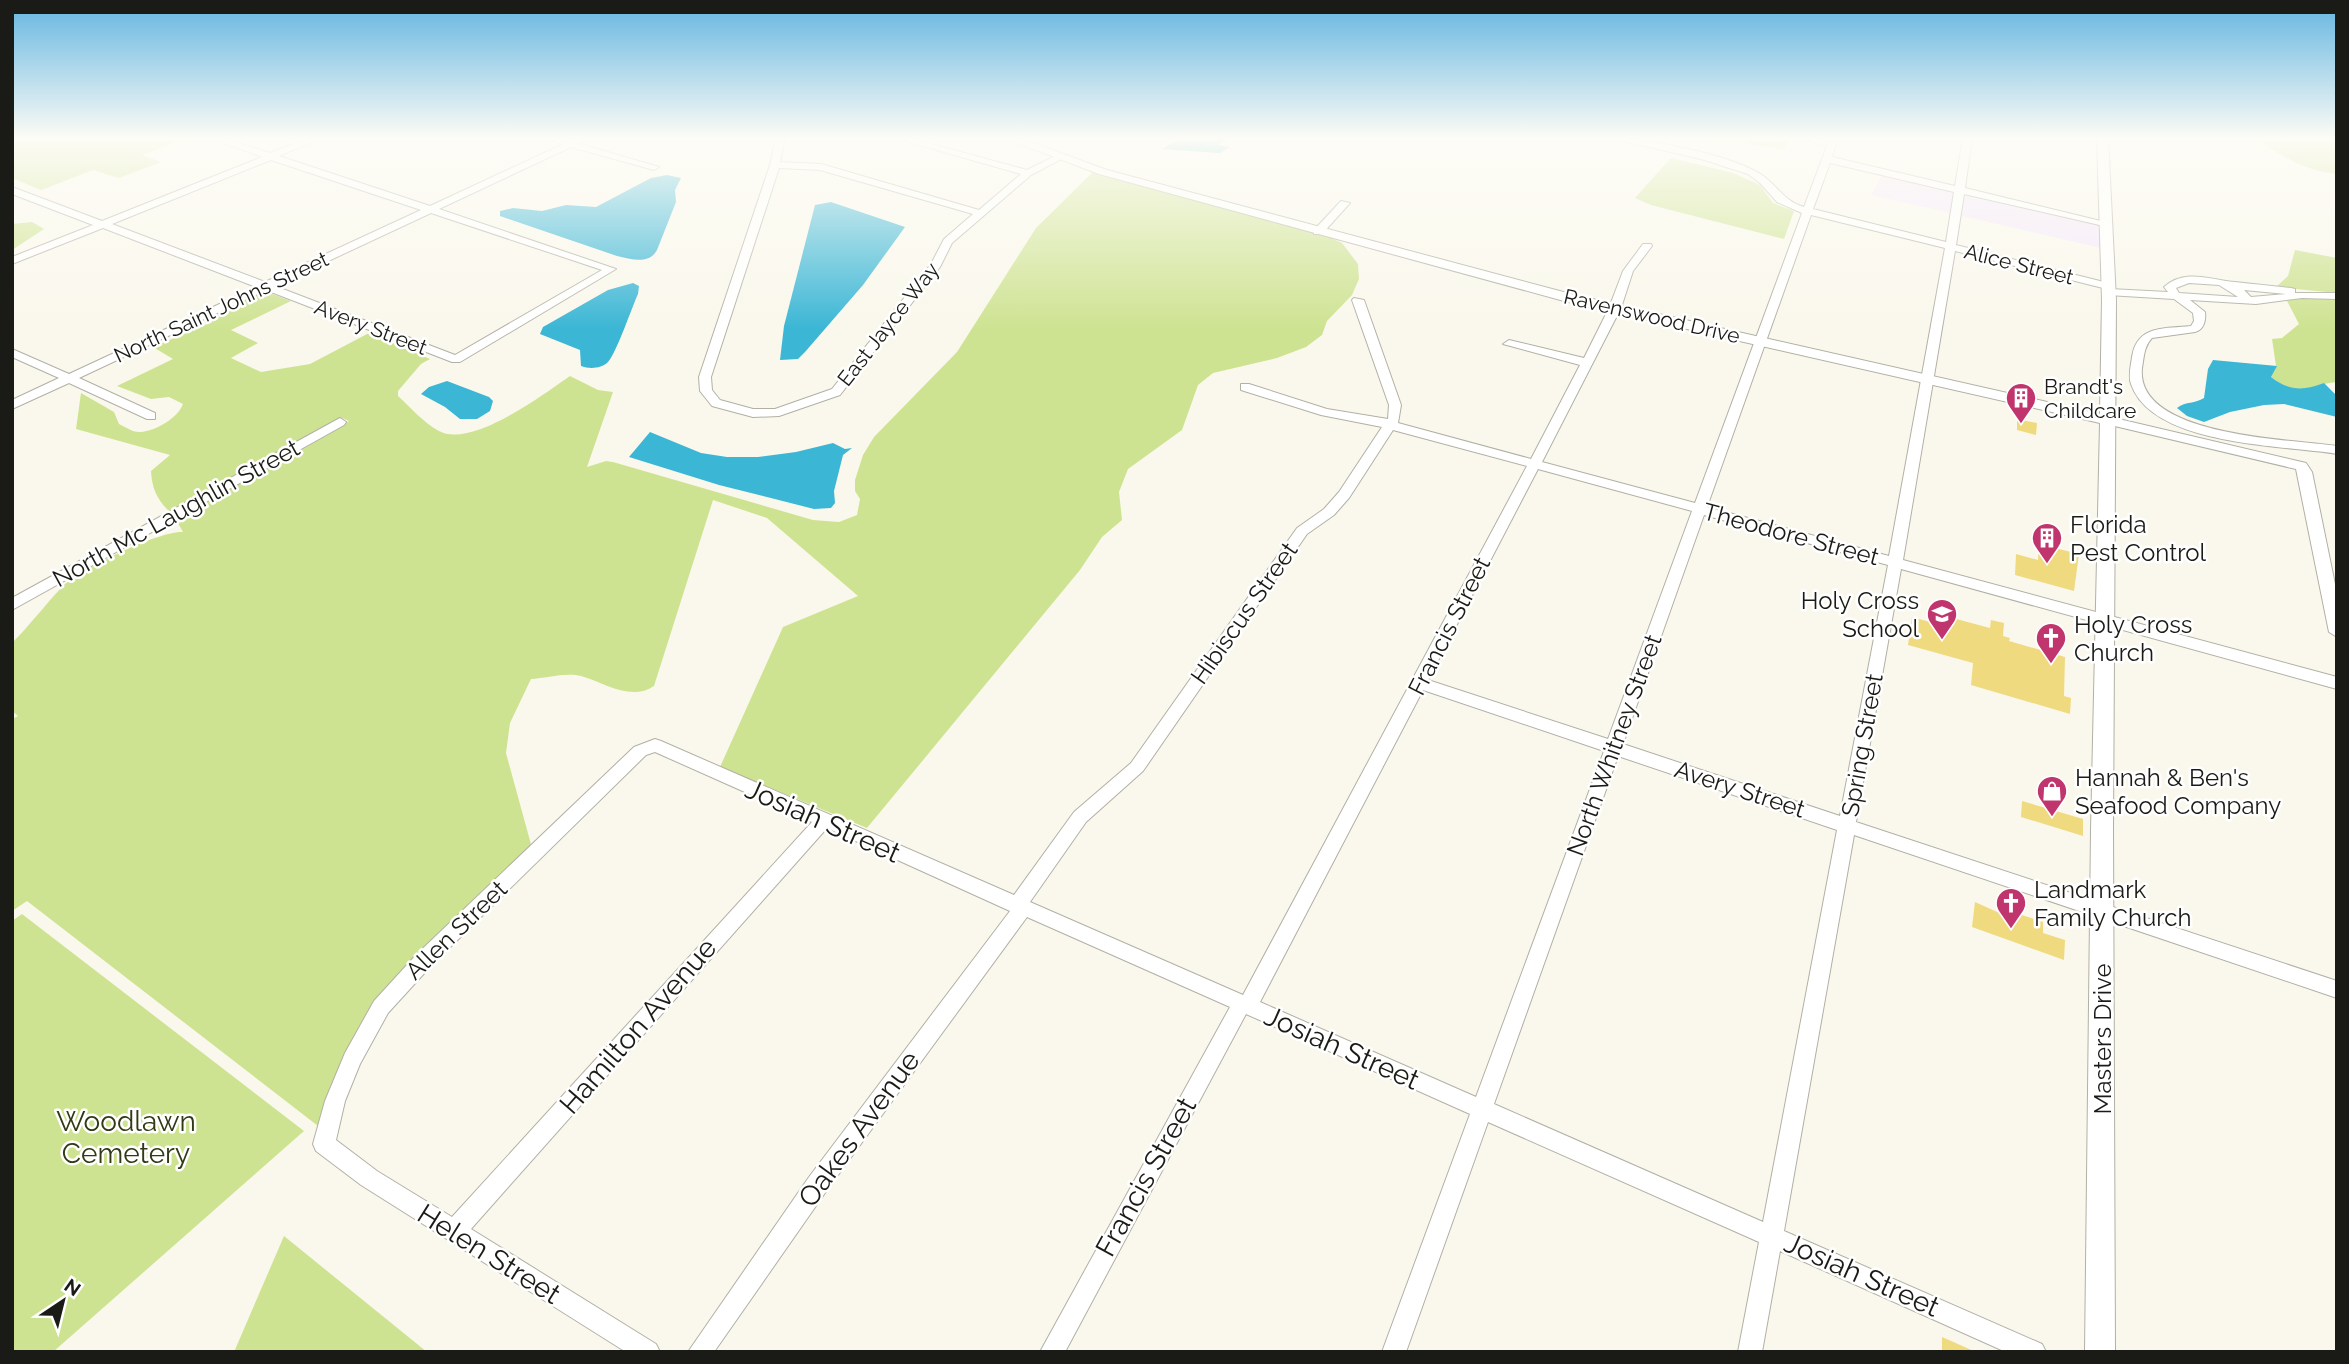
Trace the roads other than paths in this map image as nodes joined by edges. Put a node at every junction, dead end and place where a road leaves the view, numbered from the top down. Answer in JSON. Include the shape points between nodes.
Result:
{"nodes":[{"id":1,"x":42,"y":202,"type":"edge"},
{"id":2,"x":159,"y":202,"type":"edge"},
{"id":3,"x":408,"y":202,"type":"edge"},
{"id":4,"x":446,"y":202,"type":"edge"},
{"id":5,"x":763,"y":202,"type":"edge"},
{"id":6,"x":941,"y":202,"type":"edge"},
{"id":7,"x":994,"y":202,"type":"edge"},
{"id":8,"x":1207,"y":202,"type":"edge"},
{"id":9,"x":1782,"y":202,"type":"edge"},
{"id":10,"x":1810,"y":202,"type":"edge"},
{"id":11,"x":1959,"y":202,"type":"edge"},
{"id":12,"x":2011,"y":202,"type":"edge"},
{"id":13,"x":2104,"y":202,"type":"edge"},
{"id":14,"x":1345,"y":203,"type":"dead end"},
{"id":15,"x":430,"y":209,"type":"junction"},
{"id":16,"x":1807,"y":211,"type":"junction"},
{"id":17,"x":980,"y":213,"type":"junction"},
{"id":18,"x":2104,"y":223,"type":"junction"},
{"id":19,"x":102,"y":225,"type":"junction"},
{"id":20,"x":1318,"y":232,"type":"junction"},
{"id":21,"x":1647,"y":246,"type":"dead end"},
{"id":22,"x":1950,"y":247,"type":"junction"},
{"id":23,"x":12,"y":261,"type":"edge"},
{"id":24,"x":2227,"y":285,"type":"junction"},
{"id":25,"x":264,"y":286,"type":"junction"},
{"id":26,"x":2108,"y":287,"type":"junction"},
{"id":27,"x":2170,"y":290,"type":"junction"},
{"id":28,"x":2321,"y":295,"type":"junction"},
{"id":29,"x":2337,"y":296,"type":"edge"},
{"id":30,"x":2182,"y":298,"type":"junction"},
{"id":31,"x":1358,"y":300,"type":"dead end"},
{"id":32,"x":2248,"y":301,"type":"junction"},
{"id":33,"x":1615,"y":308,"type":"junction"},
{"id":34,"x":1760,"y":341,"type":"junction"},
{"id":35,"x":1510,"y":344,"type":"dead end"},
{"id":36,"x":12,"y":352,"type":"edge"},
{"id":37,"x":1588,"y":363,"type":"junction"},
{"id":38,"x":69,"y":378,"type":"junction"},
{"id":39,"x":1929,"y":380,"type":"junction"},
{"id":40,"x":1245,"y":387,"type":"dead end"},
{"id":41,"x":12,"y":405,"type":"edge"},
{"id":42,"x":151,"y":416,"type":"dead end"},
{"id":43,"x":2106,"y":420,"type":"junction"},
{"id":44,"x":340,"y":422,"type":"dead end"},
{"id":45,"x":1391,"y":425,"type":"junction"},
{"id":46,"x":2337,"y":450,"type":"edge"},
{"id":47,"x":1534,"y":464,"type":"junction"},
{"id":48,"x":1700,"y":509,"type":"junction"},
{"id":49,"x":1896,"y":562,"type":"junction"},
{"id":50,"x":17,"y":597,"type":"edge"},
{"id":51,"x":2104,"y":619,"type":"junction"},
{"id":52,"x":2337,"y":632,"type":"edge"},
{"id":53,"x":1421,"y":683,"type":"junction"},
{"id":54,"x":2337,"y":683,"type":"edge"},
{"id":55,"x":650,"y":746,"type":"joint"},
{"id":56,"x":1614,"y":747,"type":"junction"},
{"id":57,"x":822,"y":821,"type":"junction"},
{"id":58,"x":1848,"y":825,"type":"junction"},
{"id":59,"x":1020,"y":907,"type":"junction"},
{"id":60,"x":2102,"y":911,"type":"junction"},
{"id":61,"x":2337,"y":990,"type":"edge"},
{"id":62,"x":1245,"y":1004,"type":"junction"},
{"id":63,"x":1481,"y":1111,"type":"junction"},
{"id":64,"x":333,"y":1151,"type":"joint"},
{"id":65,"x":454,"y":1231,"type":"junction"},
{"id":66,"x":1772,"y":1234,"type":"junction"},
{"id":67,"x":648,"y":1352,"type":"edge"},
{"id":68,"x":700,"y":1352,"type":"edge"},
{"id":69,"x":1052,"y":1352,"type":"edge"},
{"id":70,"x":1394,"y":1352,"type":"edge"},
{"id":71,"x":1750,"y":1352,"type":"edge"},
{"id":72,"x":2034,"y":1352,"type":"edge"},
{"id":73,"x":2100,"y":1352,"type":"edge"}],
"edges":[{"from":1,"to":19,"type":"street","name":"Avery Street"},
{"from":2,"to":19,"type":"street"},
{"from":3,"to":15,"type":"street"},
{"from":4,"to":15,"type":"street","name":"North Saint Johns Street"},
{"from":5,"to":17,"type":"street","name":"East Jayce Way","via":[[705,377],[706,391],[716,403],[764,413],[798,407],[836,392],[936,265],[948,241]]},
{"from":6,"to":17,"type":"street"},
{"from":7,"to":17,"type":"street","name":"East Jayce Way"},
{"from":8,"to":20,"type":"street","name":"Ravenswood Drive"},
{"from":9,"to":16,"type":"street","name":"Alice Street"},
{"from":10,"to":16,"type":"street","name":"North Whitney Street"},
{"from":11,"to":22,"type":"street","name":"Spring Street"},
{"from":12,"to":18,"type":"street"},
{"from":13,"to":18,"type":"street","name":"Masters Drive"},
{"from":14,"to":20,"type":"street"},
{"from":15,"to":25,"type":"street","name":"North Saint Johns Street"},
{"from":15,"to":25,"type":"street","name":"Avery Street","via":[[611,269],[456,359]]},
{"from":16,"to":22,"type":"street","name":"Alice Street"},
{"from":16,"to":34,"type":"street","name":"North Whitney Street"},
{"from":18,"to":26,"type":"street","name":"Masters Drive"},
{"from":19,"to":23,"type":"street"},
{"from":19,"to":25,"type":"street","name":"Avery Street"},
{"from":20,"to":33,"type":"street","name":"Ravenswood Drive"},
{"from":21,"to":33,"type":"street","name":"Francis Street","via":[[1628,271]]},
{"from":22,"to":26,"type":"street","name":"Alice Street"},
{"from":22,"to":39,"type":"street","name":"Spring Street"},
{"from":24,"to":27,"type":"street"},
{"from":24,"to":28,"type":"street"},
{"from":24,"to":32,"type":"street"},
{"from":25,"to":38,"type":"street","name":"North Saint Johns Street"},
{"from":26,"to":27,"type":"street"},
{"from":26,"to":30,"type":"street"},
{"from":26,"to":43,"type":"street","name":"Masters Drive"},
{"from":27,"to":30,"type":"street"},
{"from":28,"to":29,"type":"street"},
{"from":28,"to":32,"type":"street"},
{"from":30,"to":32,"type":"street"},
{"from":30,"to":46,"type":"street","via":[[2199,312],[2194,329],[2147,334],[2137,351],[2136,383],[2155,409],[2223,436]]},
{"from":31,"to":45,"type":"street","via":[[1395,405]]},
{"from":33,"to":34,"type":"street","name":"Ravenswood Drive"},
{"from":33,"to":37,"type":"street","name":"Francis Street"},
{"from":34,"to":39,"type":"street","name":"Ravenswood Drive"},
{"from":34,"to":48,"type":"street","name":"North Whitney Street"},
{"from":35,"to":37,"type":"street"},
{"from":36,"to":38,"type":"street"},
{"from":37,"to":47,"type":"street","name":"Francis Street"},
{"from":38,"to":41,"type":"street","name":"North Saint Johns Street"},
{"from":38,"to":42,"type":"street"},
{"from":39,"to":43,"type":"street","name":"Ravenswood Drive"},
{"from":39,"to":49,"type":"street","name":"Spring Street"},
{"from":40,"to":45,"type":"street","name":"Theodore Street","via":[[1325,412]]},
{"from":43,"to":51,"type":"street","name":"Masters Drive"},
{"from":43,"to":52,"type":"street","name":"Ravenswood Drive","via":[[2301,466]]},
{"from":44,"to":50,"type":"street","name":"North Mc Laughlin Street"},
{"from":45,"to":47,"type":"street","name":"Theodore Street"},
{"from":45,"to":59,"type":"street","name":"Hibiscus Street","via":[[1344,495],[1301,531],[1137,767],[1080,817]]},
{"from":47,"to":48,"type":"street","name":"Theodore Street"},
{"from":47,"to":53,"type":"street","name":"Francis Street"},
{"from":48,"to":49,"type":"street","name":"Theodore Street"},
{"from":48,"to":56,"type":"street","name":"North Whitney Street"},
{"from":49,"to":51,"type":"street","name":"Theodore Street"},
{"from":49,"to":58,"type":"street","name":"Spring Street"},
{"from":51,"to":54,"type":"street","name":"Theodore Street"},
{"from":51,"to":60,"type":"street","name":"Masters Drive"},
{"from":53,"to":56,"type":"street","name":"Avery Street"},
{"from":53,"to":62,"type":"street","name":"Francis Street"},
{"from":55,"to":57,"type":"street","name":"Josiah Street"},
{"from":55,"to":64,"type":"street","name":"Allen Street","via":[[423,961],[381,1007],[335,1101],[324,1144]]},
{"from":56,"to":58,"type":"street","name":"Avery Street"},
{"from":56,"to":63,"type":"street","name":"North Whitney Street"},
{"from":57,"to":59,"type":"street","name":"Josiah Street"},
{"from":57,"to":65,"type":"street","name":"Hamilton Avenue"},
{"from":58,"to":60,"type":"street","name":"Avery Street"},
{"from":58,"to":66,"type":"street","name":"Spring Street"},
{"from":59,"to":62,"type":"street","name":"Josiah Street"},
{"from":59,"to":68,"type":"street","name":"Oakes Avenue"},
{"from":60,"to":61,"type":"street","name":"Avery Street"},
{"from":60,"to":73,"type":"street","name":"Masters Drive"},
{"from":62,"to":63,"type":"street","name":"Josiah Street"},
{"from":62,"to":69,"type":"street","name":"Francis Street"},
{"from":63,"to":66,"type":"street","name":"Josiah Street"},
{"from":63,"to":70,"type":"street","name":"North Whitney Street"},
{"from":64,"to":65,"type":"street","name":"Helen Street"},
{"from":65,"to":67,"type":"street","name":"Helen Street"},
{"from":66,"to":71,"type":"street","name":"Spring Street"},
{"from":66,"to":72,"type":"street","name":"Josiah Street"}]}
